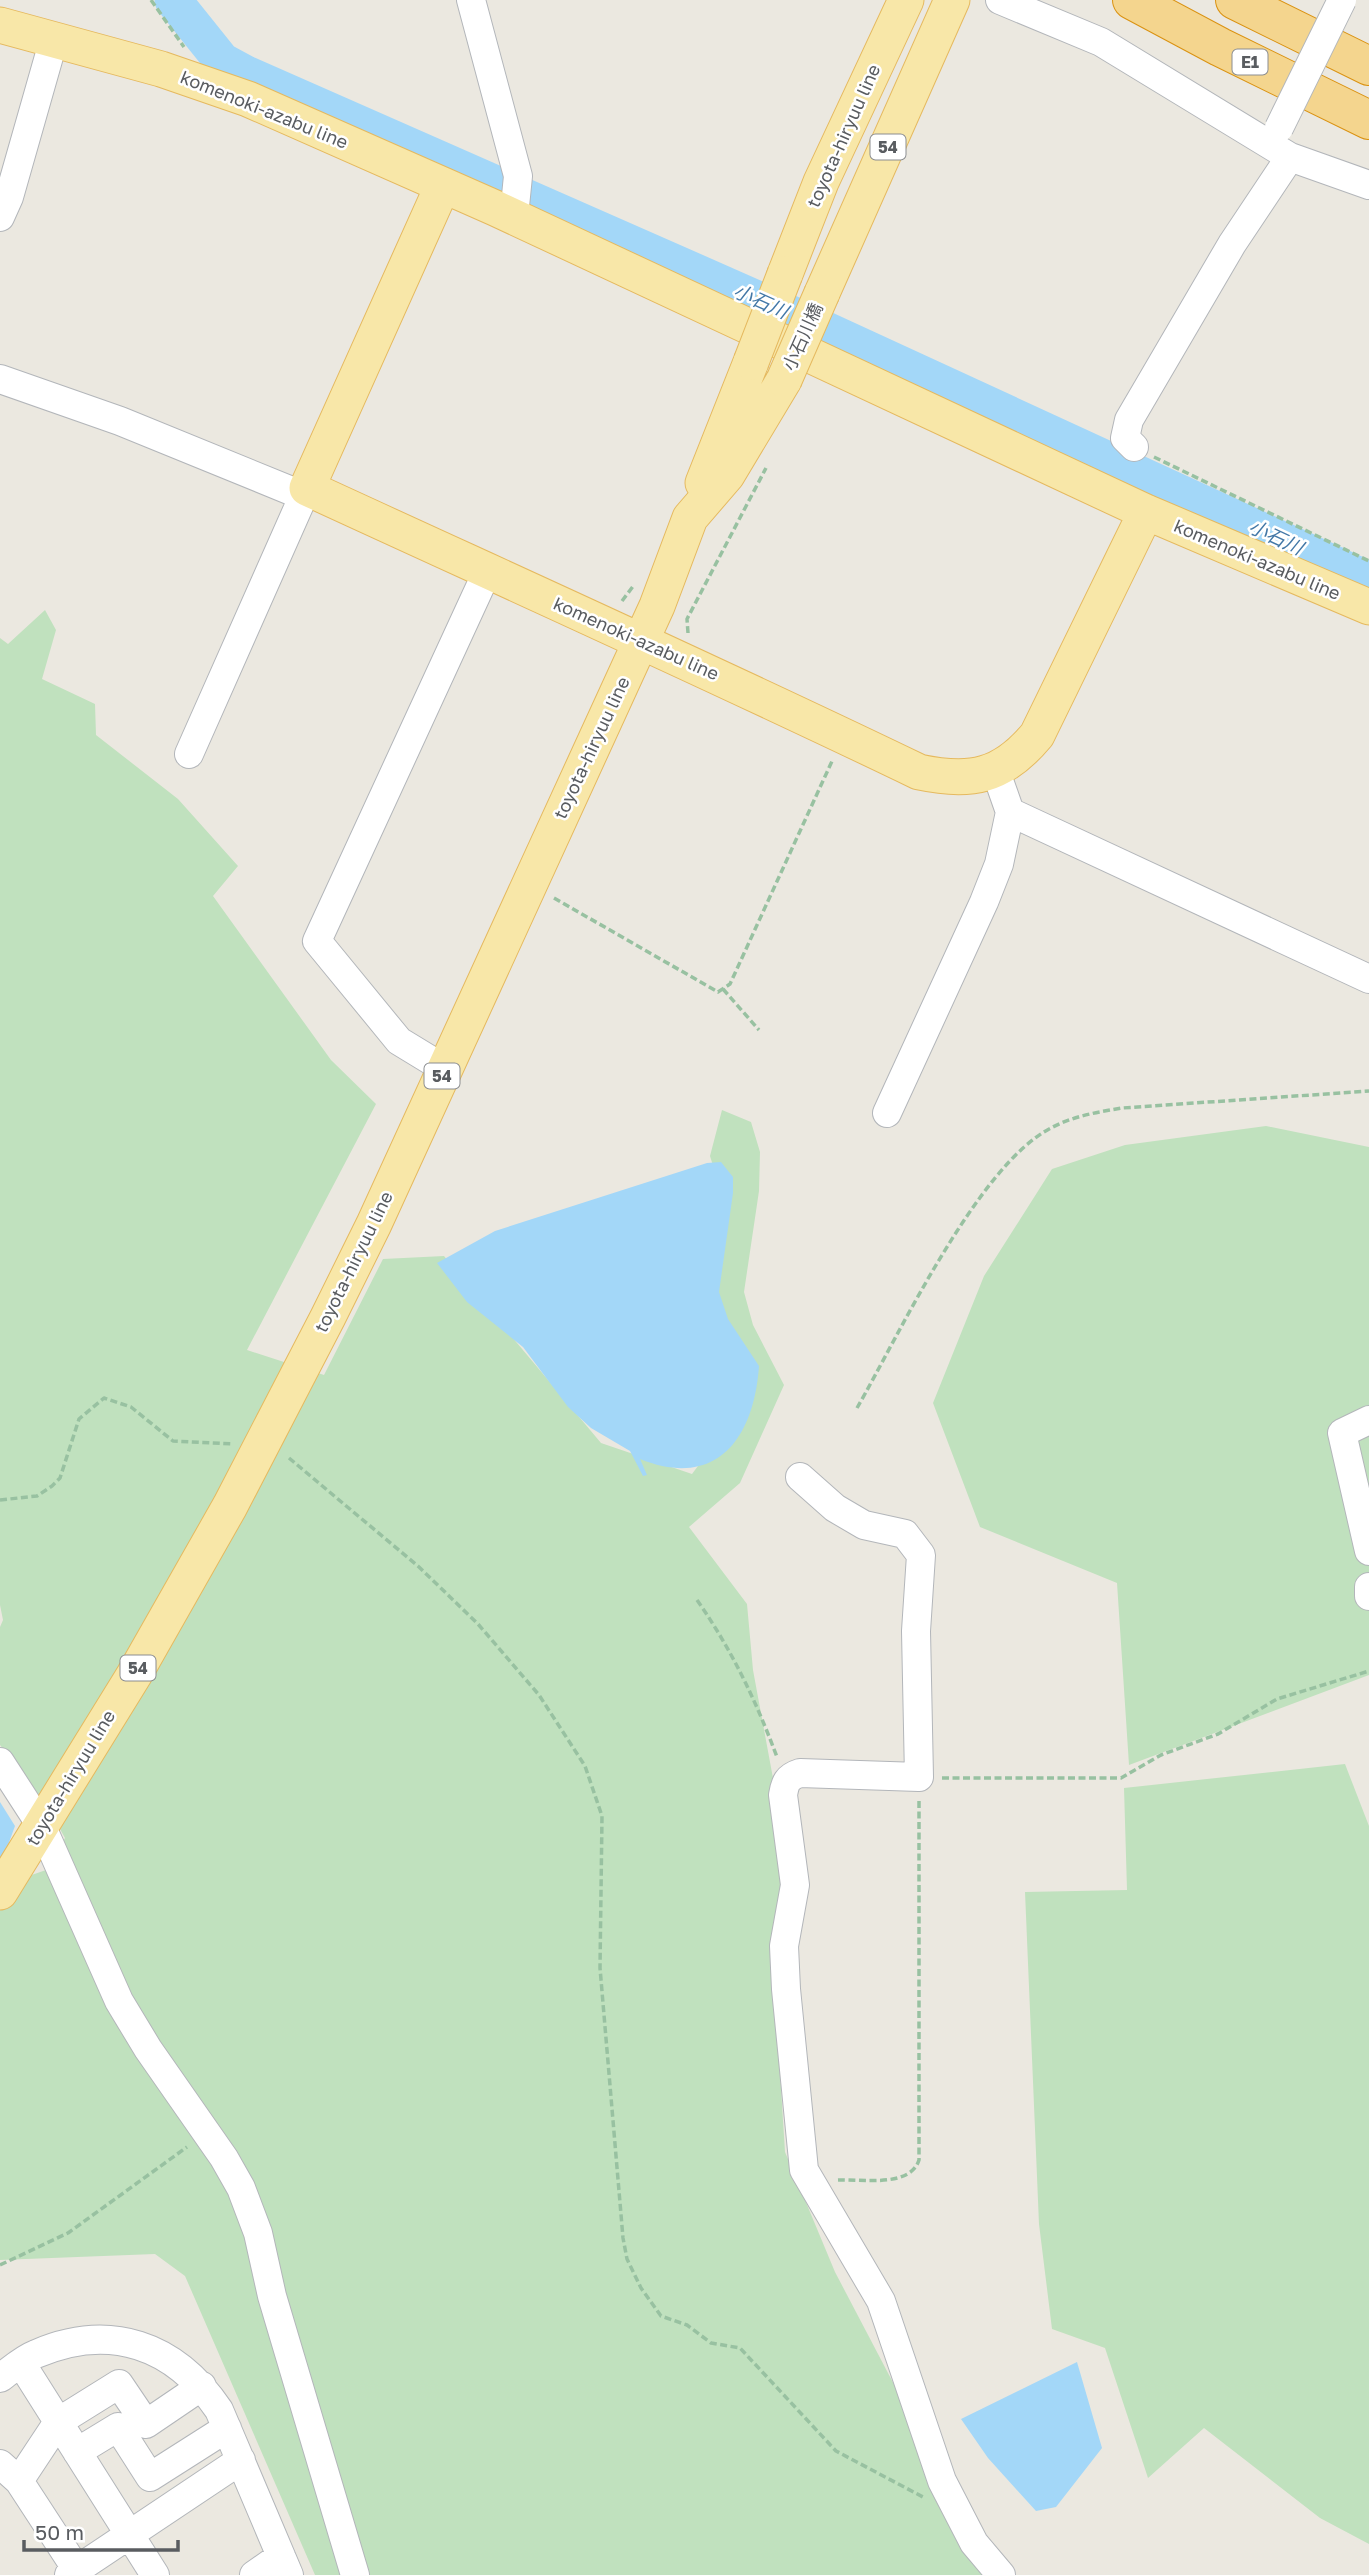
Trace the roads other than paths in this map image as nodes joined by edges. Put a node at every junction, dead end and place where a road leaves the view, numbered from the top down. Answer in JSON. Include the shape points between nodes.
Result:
{"nodes":[{"id":1,"x":471,"y":0,"type":"edge"},
{"id":2,"x":906,"y":0,"type":"edge"},
{"id":3,"x":952,"y":0,"type":"edge"},
{"id":4,"x":1000,"y":0,"type":"edge"},
{"id":5,"x":1132,"y":0,"type":"edge"},
{"id":6,"x":1235,"y":0,"type":"edge"},
{"id":7,"x":1342,"y":0,"type":"edge"},
{"id":8,"x":0,"y":25,"type":"edge"},
{"id":9,"x":54,"y":39,"type":"junction"},
{"id":10,"x":1369,"y":66,"type":"edge"},
{"id":11,"x":1369,"y":120,"type":"edge"},
{"id":12,"x":1279,"y":143,"type":"junction"},
{"id":13,"x":1369,"y":185,"type":"edge"},
{"id":14,"x":443,"y":186,"type":"junction"},
{"id":15,"x":515,"y":212,"type":"junction"},
{"id":16,"x":0,"y":217,"type":"edge"},
{"id":17,"x":0,"y":379,"type":"edge"},
{"id":18,"x":784,"y":380,"type":"joint"},
{"id":19,"x":1134,"y":447,"type":"road end"},
{"id":20,"x":307,"y":488,"type":"junction"},
{"id":21,"x":1146,"y":512,"type":"junction"},
{"id":22,"x":690,"y":518,"type":"junction"},
{"id":23,"x":487,"y":572,"type":"junction"},
{"id":24,"x":1369,"y":607,"type":"edge"},
{"id":25,"x":642,"y":640,"type":"junction"},
{"id":26,"x":189,"y":754,"type":"dead end"},
{"id":27,"x":996,"y":772,"type":"junction"},
{"id":28,"x":1010,"y":812,"type":"junction"},
{"id":29,"x":1369,"y":979,"type":"edge"},
{"id":30,"x":445,"y":1069,"type":"junction"},
{"id":31,"x":887,"y":1113,"type":"dead end"},
{"id":32,"x":1369,"y":1420,"type":"edge"},
{"id":33,"x":800,"y":1477,"type":"dead end"},
{"id":34,"x":1369,"y":1551,"type":"edge"},
{"id":35,"x":1369,"y":1587,"type":"edge"},
{"id":36,"x":1369,"y":1596,"type":"edge"},
{"id":37,"x":0,"y":1762,"type":"edge"},
{"id":38,"x":42,"y":1827,"type":"junction"},
{"id":39,"x":0,"y":1892,"type":"edge"},
{"id":40,"x":11,"y":2370,"type":"edge"},
{"id":41,"x":202,"y":2386,"type":"junction"},
{"id":42,"x":58,"y":2422,"type":"junction"},
{"id":43,"x":227,"y":2428,"type":"junction"},
{"id":44,"x":77,"y":2452,"type":"junction"},
{"id":45,"x":241,"y":2460,"type":"junction"},
{"id":46,"x":9,"y":2473,"type":"edge"},
{"id":47,"x":131,"y":2536,"type":"junction"},
{"id":48,"x":285,"y":2566,"type":"edge"},
{"id":49,"x":73,"y":2572,"type":"edge"},
{"id":50,"x":155,"y":2575,"type":"edge"},
{"id":51,"x":254,"y":2575,"type":"edge"},
{"id":52,"x":355,"y":2575,"type":"edge"},
{"id":53,"x":1001,"y":2575,"type":"edge"}],
"edges":[{"from":1,"to":15,"type":"street","via":[[518,176]]},
{"from":2,"to":22,"type":"main road","name":"toyota-hiryuu line","number":"54","bridge":true,"via":[[821,182]]},
{"from":3,"to":18,"type":"main road","name":"小石川橋","number":"54","bridge":true},
{"from":4,"to":12,"type":"street","via":[[1101,42]]},
{"from":5,"to":11,"type":"highway","number":"E1"},
{"from":6,"to":10,"type":"highway"},
{"from":7,"to":12,"type":"street","bridge":true},
{"from":8,"to":9,"type":"main road","name":"komenoki-azabu line"},
{"from":9,"to":14,"type":"main road","name":"komenoki-azabu line","via":[[248,99]]},
{"from":9,"to":16,"type":"street"},
{"from":12,"to":13,"type":"street"},
{"from":12,"to":19,"type":"street","via":[[1232,244],[1129,421],[1125,438]]},
{"from":14,"to":15,"type":"main road","name":"komenoki-azabu line"},
{"from":14,"to":20,"type":"main road"},
{"from":15,"to":21,"type":"main road","name":"komenoki-azabu line"},
{"from":17,"to":20,"type":"street","via":[[120,421],[294,492]]},
{"from":18,"to":22,"type":"main road","name":"toyota-hiryuu line","number":"54","via":[[727,475]]},
{"from":20,"to":23,"type":"main road","name":"komenoki-azabu line"},
{"from":20,"to":26,"type":"street"},
{"from":21,"to":24,"type":"main road","name":"komenoki-azabu line"},
{"from":21,"to":27,"type":"main road","name":"komenoki-azabu line","via":[[1037,735],[1019,756]]},
{"from":22,"to":25,"type":"main road","name":"toyota-hiryuu line","number":"54"},
{"from":23,"to":25,"type":"main road","name":"komenoki-azabu line"},
{"from":23,"to":30,"type":"street","via":[[317,941],[399,1041]]},
{"from":25,"to":27,"type":"main road","name":"komenoki-azabu line","via":[[919,772],[952,779]]},
{"from":25,"to":30,"type":"main road","name":"toyota-hiryuu line","number":"54"},
{"from":27,"to":28,"type":"street"},
{"from":28,"to":29,"type":"street"},
{"from":28,"to":31,"type":"street","via":[[999,864],[984,902]]},
{"from":30,"to":38,"type":"main road","name":"toyota-hiryuu line","number":"54","via":[[374,1224],[230,1506]]},
{"from":32,"to":34,"type":"street","via":[[1342,1433]]},
{"from":33,"to":53,"type":"street","via":[[835,1508],[864,1525],[905,1534],[920,1555],[916,1631],[919,1777],[800,1773],[788,1780],[783,1795],[795,1885],[784,1947],[786,1989],[803,2162],[813,2187],[881,2301],[942,2481],[974,2543]]},
{"from":35,"to":36,"type":"street"},
{"from":37,"to":38,"type":"street"},
{"from":38,"to":39,"type":"main road","name":"toyota-hiryuu line","number":"54"},
{"from":38,"to":52,"type":"street","via":[[119,2001],[241,2188],[258,2233],[272,2296]]},
{"from":40,"to":41,"type":"street","via":[[33,2354],[70,2342],[123,2342],[153,2349],[173,2360]]},
{"from":40,"to":42,"type":"street"},
{"from":41,"to":42,"type":"street","via":[[146,2424],[119,2384]]},
{"from":41,"to":43,"type":"street"},
{"from":42,"to":44,"type":"street"},
{"from":42,"to":46,"type":"street"},
{"from":43,"to":44,"type":"street","via":[[150,2477],[118,2427]]},
{"from":43,"to":45,"type":"street"},
{"from":44,"to":47,"type":"street"},
{"from":45,"to":47,"type":"street"},
{"from":45,"to":48,"type":"street"},
{"from":46,"to":49,"type":"street"},
{"from":47,"to":49,"type":"street"},
{"from":47,"to":50,"type":"street"},
{"from":48,"to":51,"type":"street"}]}
